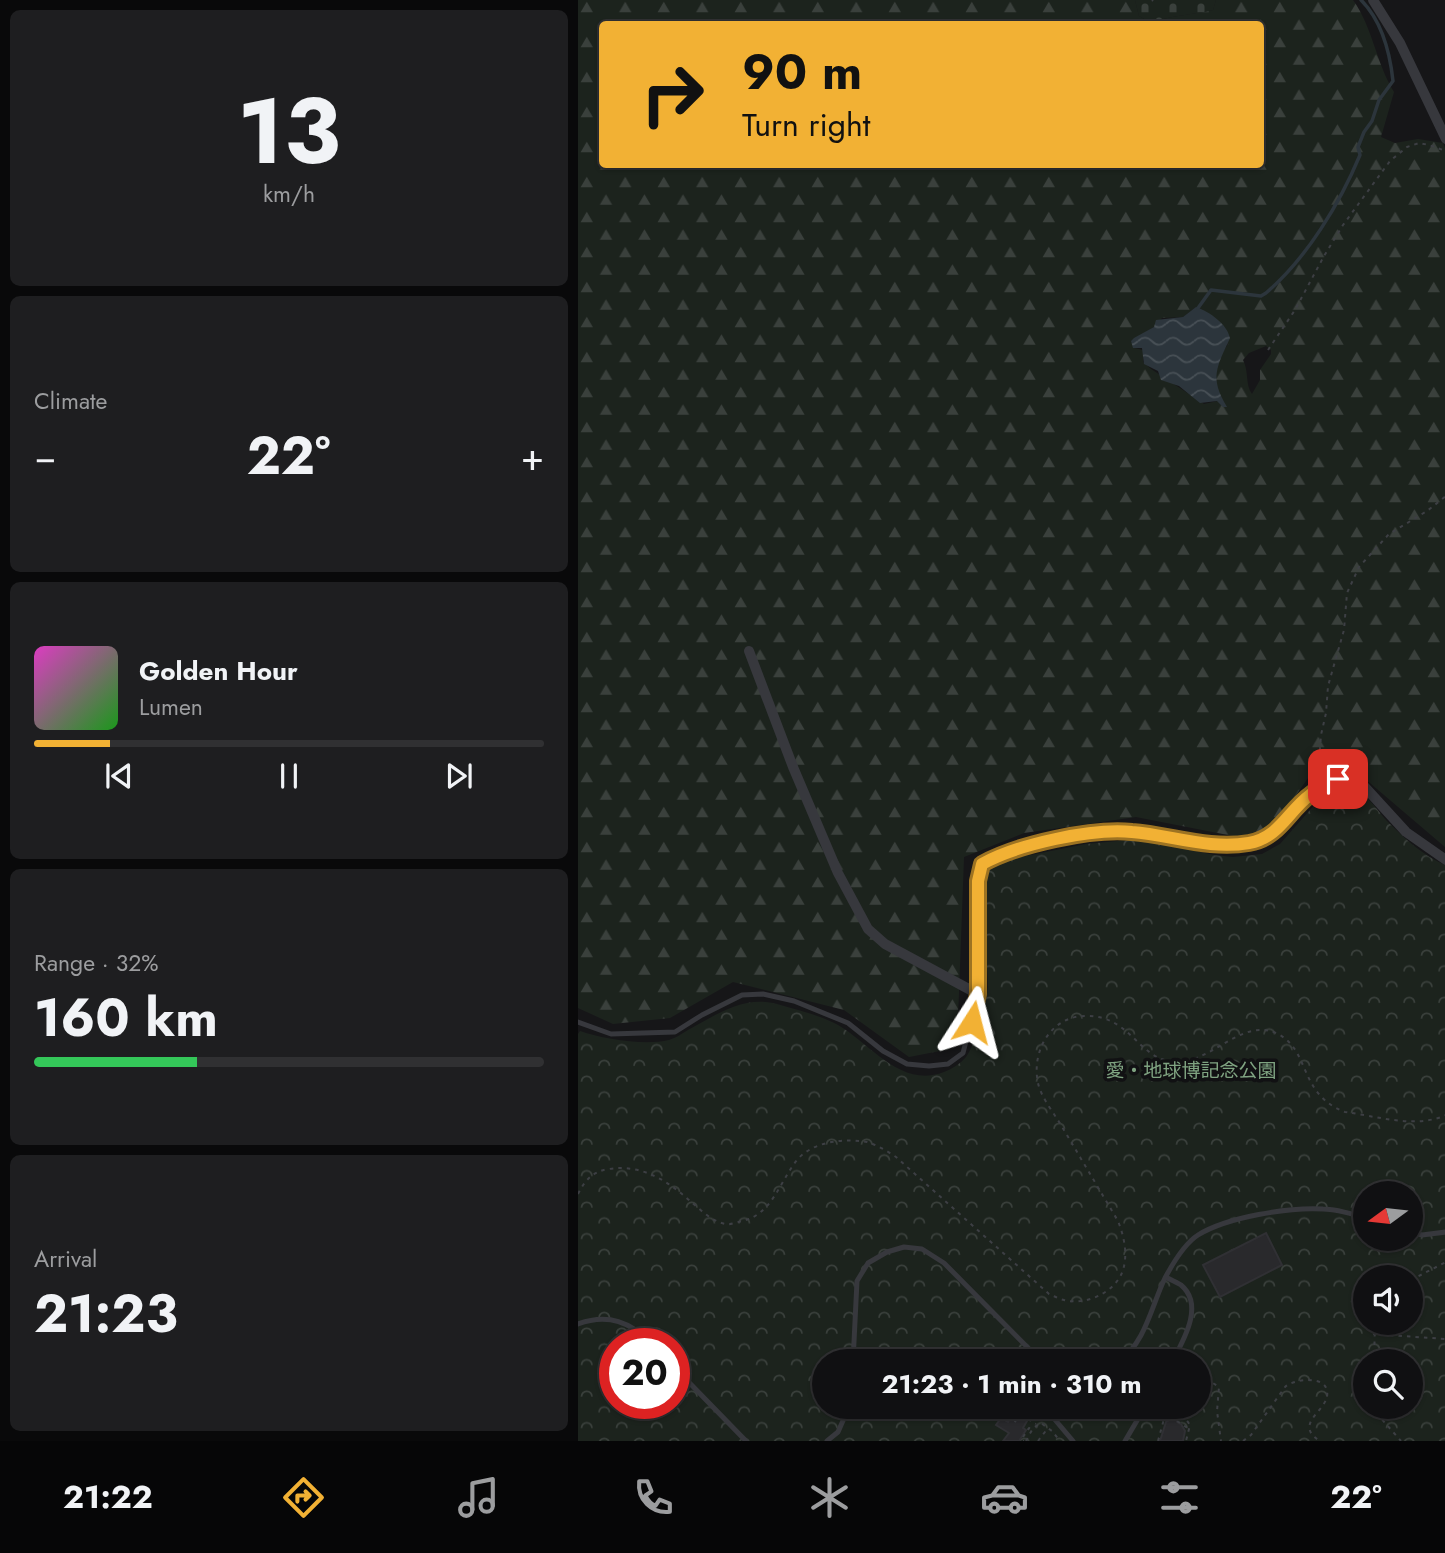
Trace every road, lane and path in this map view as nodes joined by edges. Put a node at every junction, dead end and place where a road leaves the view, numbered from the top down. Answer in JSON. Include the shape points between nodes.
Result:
{"nodes":[{"id":1,"x":1372,"y":0,"type":"edge"},
{"id":2,"x":1445,"y":139,"type":"edge"},
{"id":3,"x":1445,"y":151,"type":"edge"},
{"id":4,"x":1268,"y":350,"type":"dead end"},
{"id":5,"x":1445,"y":496,"type":"edge"},
{"id":6,"x":749,"y":651,"type":"dead end"},
{"id":7,"x":1322,"y":788,"type":"junction"},
{"id":8,"x":1445,"y":860,"type":"edge"},
{"id":9,"x":978,"y":994,"type":"junction"},
{"id":10,"x":578,"y":1022,"type":"edge"},
{"id":11,"x":1445,"y":1115,"type":"edge"},
{"id":12,"x":578,"y":1194,"type":"edge"},
{"id":13,"x":1353,"y":1215,"type":"edge"},
{"id":14,"x":1445,"y":1232,"type":"edge"},
{"id":15,"x":1423,"y":1235,"type":"edge"},
{"id":16,"x":1445,"y":1262,"type":"edge"},
{"id":17,"x":1423,"y":1274,"type":"edge"},
{"id":18,"x":1166,"y":1277,"type":"junction"},
{"id":19,"x":578,"y":1324,"type":"edge"},
{"id":20,"x":634,"y":1328,"type":"edge"},
{"id":21,"x":1387,"y":1335,"type":"edge"},
{"id":22,"x":1445,"y":1339,"type":"edge"},
{"id":23,"x":854,"y":1349,"type":"edge"},
{"id":24,"x":1029,"y":1349,"type":"edge"},
{"id":25,"x":1133,"y":1349,"type":"edge"},
{"id":26,"x":1178,"y":1349,"type":"edge"},
{"id":27,"x":1211,"y":1382,"type":"edge"},
{"id":28,"x":690,"y":1383,"type":"edge"},
{"id":29,"x":844,"y":1419,"type":"edge"},
{"id":30,"x":1012,"y":1419,"type":"edge"},
{"id":31,"x":1028,"y":1419,"type":"dead end"},
{"id":32,"x":1054,"y":1419,"type":"edge"},
{"id":33,"x":1137,"y":1419,"type":"edge"},
{"id":34,"x":1164,"y":1419,"type":"edge"},
{"id":35,"x":1185,"y":1419,"type":"edge"},
{"id":36,"x":1382,"y":1419,"type":"edge"},
{"id":37,"x":1177,"y":1421,"type":"dead end"},
{"id":38,"x":1016,"y":1422,"type":"dead end"},
{"id":39,"x":1036,"y":1424,"type":"junction"},
{"id":40,"x":1190,"y":1427,"type":"junction"},
{"id":41,"x":1048,"y":1428,"type":"junction"},
{"id":42,"x":1024,"y":1440,"type":"edge"},
{"id":43,"x":746,"y":1441,"type":"edge"},
{"id":44,"x":826,"y":1441,"type":"edge"},
{"id":45,"x":1038,"y":1441,"type":"edge"},
{"id":46,"x":1060,"y":1441,"type":"edge"},
{"id":47,"x":1073,"y":1441,"type":"edge"},
{"id":48,"x":1125,"y":1441,"type":"edge"},
{"id":49,"x":1158,"y":1441,"type":"edge"},
{"id":50,"x":1186,"y":1441,"type":"edge"},
{"id":51,"x":1221,"y":1441,"type":"edge"},
{"id":52,"x":1243,"y":1441,"type":"edge"},
{"id":53,"x":1320,"y":1441,"type":"edge"},
{"id":54,"x":1401,"y":1441,"type":"edge"}],
"edges":[{"from":1,"to":2,"type":"street","via":[[1400,43]]},
{"from":3,"to":4,"type":"path","via":[[1419,143],[1390,161],[1343,225]]},
{"from":5,"to":7,"type":"path","via":[[1389,534],[1359,566],[1347,593],[1344,631],[1328,686],[1317,765]]},
{"from":6,"to":9,"type":"street","via":[[833,861],[868,929],[885,944]]},
{"from":7,"to":8,"type":"street","via":[[1338,779],[1363,785],[1406,832]]},
{"from":7,"to":9,"type":"street","via":[[1274,833],[1251,843],[1216,845],[1131,831],[1082,834],[998,855],[982,864]]},
{"from":9,"to":10,"type":"lane","via":[[963,1053],[948,1064],[929,1066],[907,1064],[848,1023],[818,1009],[763,994],[742,995],[675,1032],[611,1034]]},
{"from":11,"to":12,"type":"path","via":[[1415,1122],[1335,1108],[1316,1093],[1288,1040],[1275,1032],[1242,1034],[1204,1056],[1169,1061],[1152,1054],[1122,1026],[1098,1017],[1074,1017],[1058,1024],[1047,1034],[1039,1053],[1038,1083],[1118,1221],[1125,1246],[1123,1271],[1115,1283],[1106,1293],[1087,1300],[1066,1301],[1039,1287],[896,1157],[868,1142],[838,1140],[815,1147],[799,1158],[764,1211],[727,1224],[707,1216],[657,1176],[626,1167],[598,1171],[584,1181]]},
{"from":13,"to":18,"type":"lane","via":[[1324,1209],[1273,1213],[1217,1225],[1195,1236]]},
{"from":14,"to":15,"type":"lane"},
{"from":16,"to":17,"type":"path"},
{"from":18,"to":25,"type":"lane"},
{"from":18,"to":26,"type":"lane","via":[[1181,1285],[1192,1311]]},
{"from":19,"to":20,"type":"lane","via":[[616,1320]]},
{"from":21,"to":22,"type":"path"},
{"from":23,"to":24,"type":"lane","via":[[857,1281],[868,1263],[904,1247],[922,1249],[944,1263]]},
{"from":27,"to":51,"type":"path","via":[[1219,1387]]},
{"from":28,"to":43,"type":"lane"},
{"from":29,"to":44,"type":"lane","via":[[838,1432]]},
{"from":30,"to":38,"type":"path"},
{"from":31,"to":39,"type":"path"},
{"from":32,"to":47,"type":"lane"},
{"from":33,"to":48,"type":"lane"},
{"from":34,"to":49,"type":"path"},
{"from":35,"to":40,"type":"path"},
{"from":36,"to":54,"type":"path"},
{"from":37,"to":40,"type":"path"},
{"from":39,"to":41,"type":"path"},
{"from":39,"to":42,"type":"path"},
{"from":40,"to":50,"type":"path"},
{"from":41,"to":45,"type":"path"},
{"from":41,"to":46,"type":"path"},
{"from":52,"to":53,"type":"path","via":[[1284,1387],[1298,1379],[1318,1382],[1328,1391],[1309,1429]]}]}
